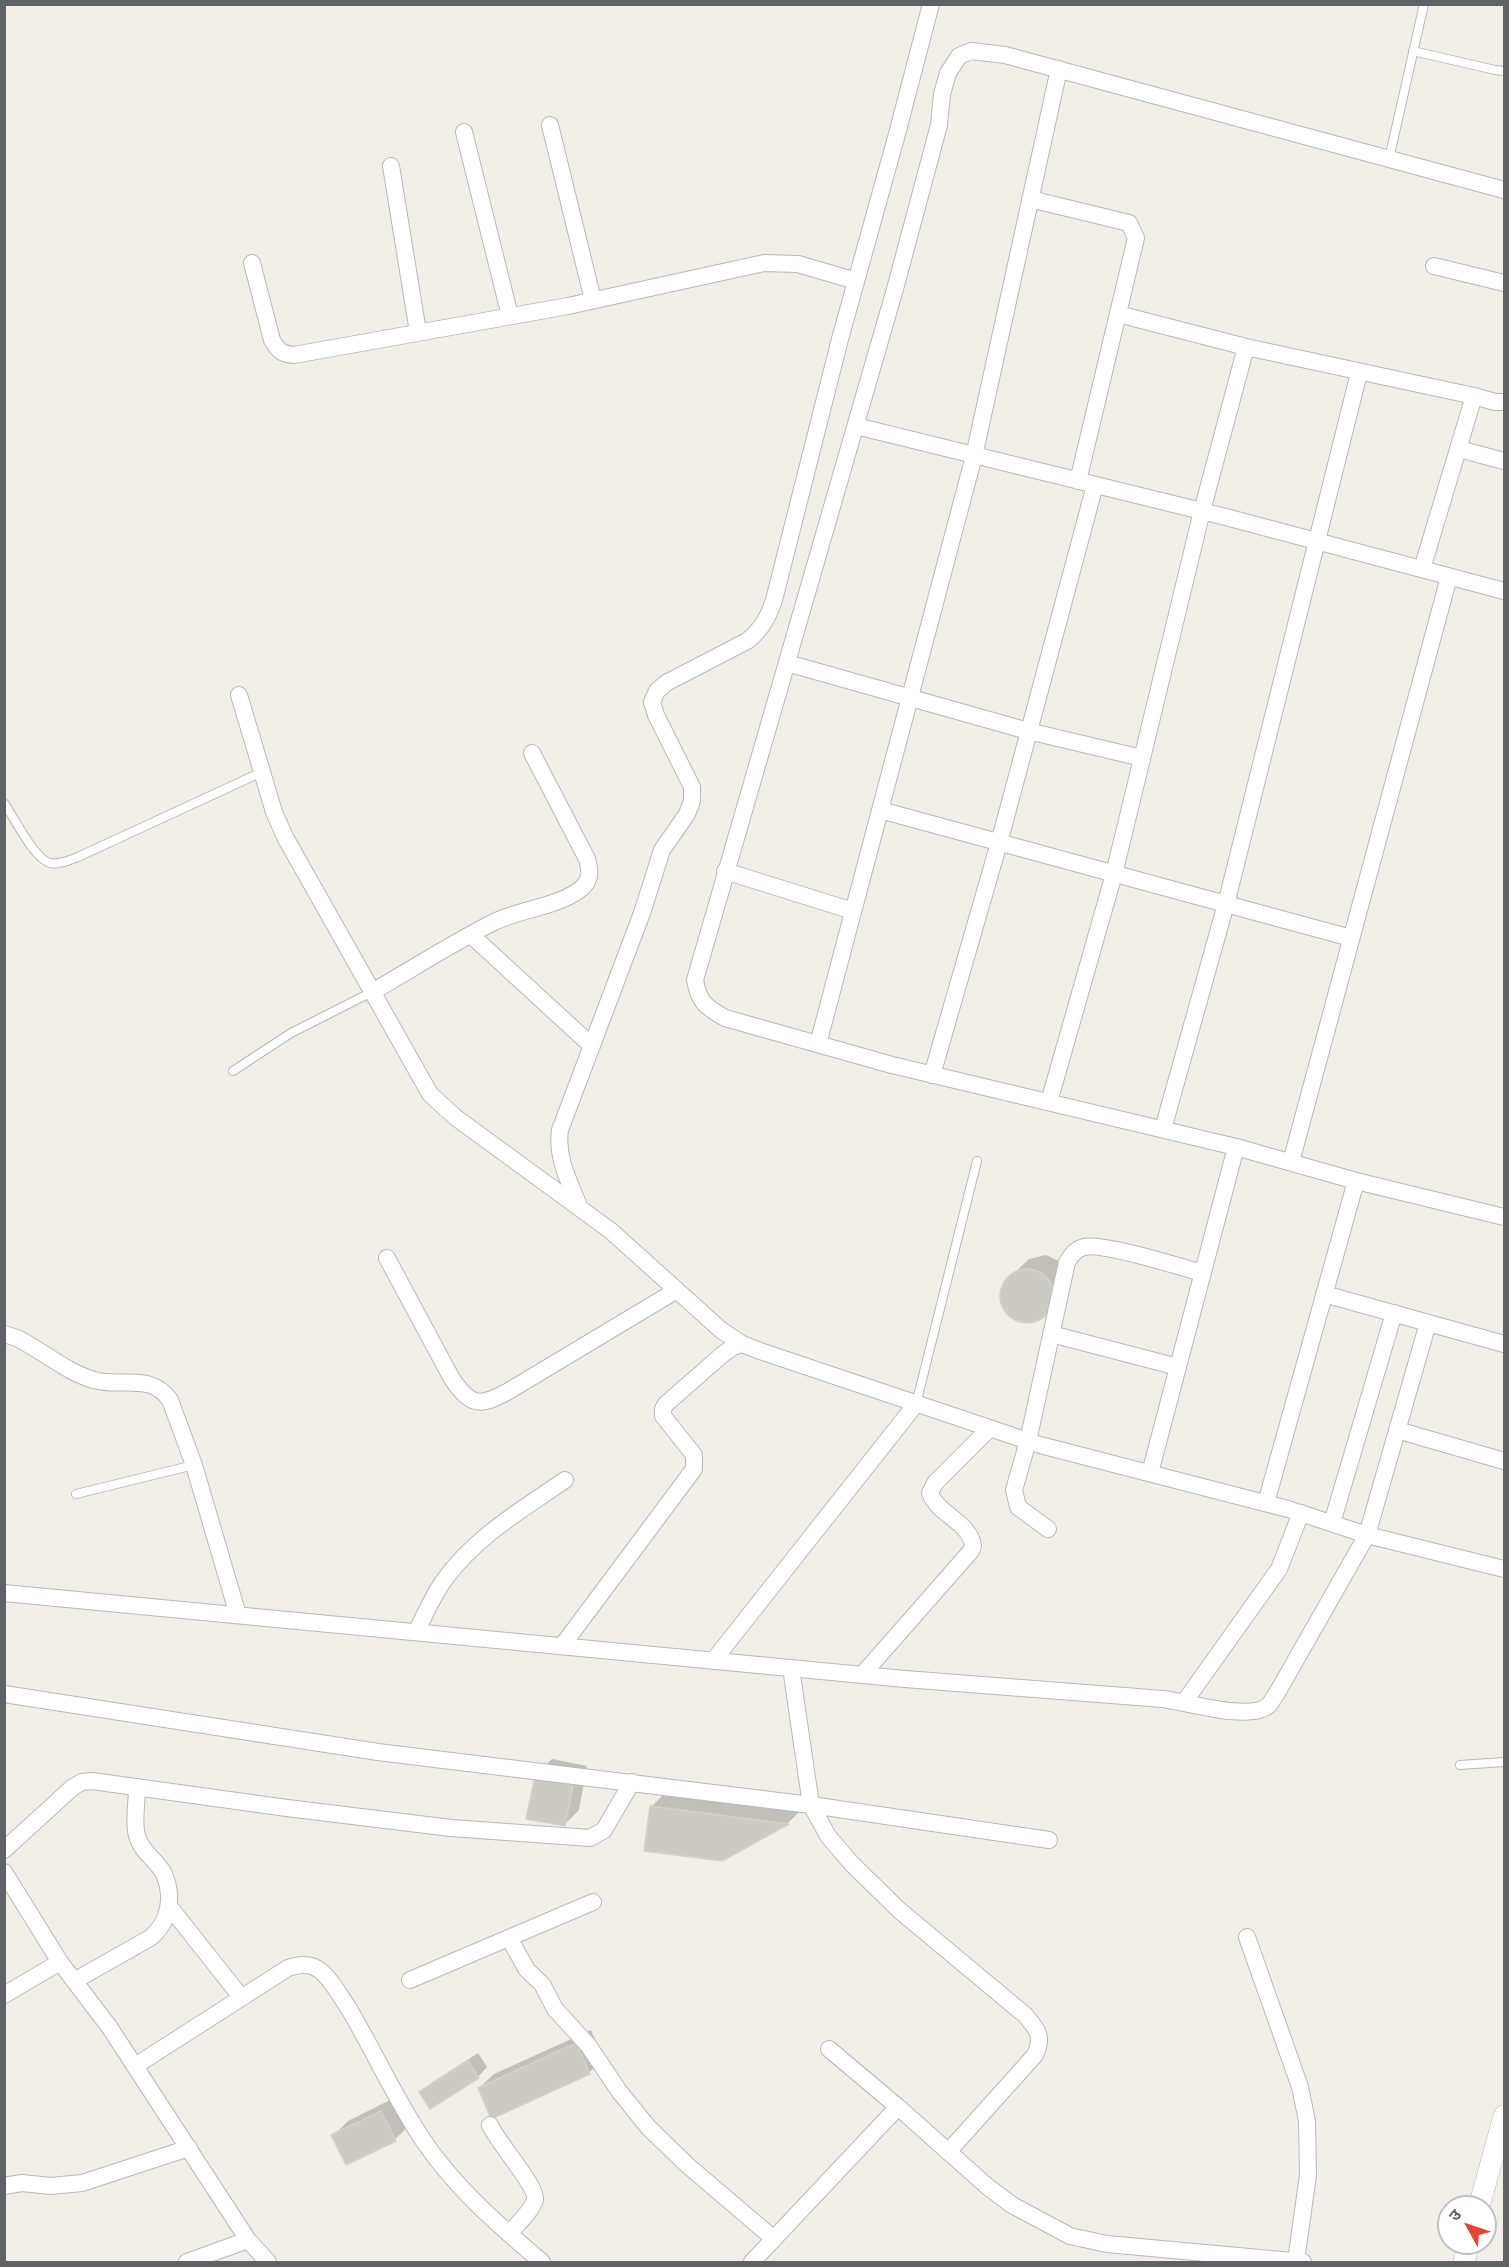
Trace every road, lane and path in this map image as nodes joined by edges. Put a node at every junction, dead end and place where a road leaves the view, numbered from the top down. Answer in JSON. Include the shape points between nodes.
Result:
{"nodes":[{"id":1,"x":931,"y":4,"type":"edge"},
{"id":2,"x":1424,"y":4,"type":"edge"},
{"id":3,"x":1413,"y":51,"type":"junction"},
{"id":4,"x":1059,"y":69,"type":"junction"},
{"id":5,"x":1504,"y":70,"type":"edge"},
{"id":6,"x":550,"y":124,"type":"dead end"},
{"id":7,"x":464,"y":132,"type":"dead end"},
{"id":8,"x":1389,"y":159,"type":"junction"},
{"id":9,"x":391,"y":166,"type":"dead end"},
{"id":10,"x":1504,"y":190,"type":"edge"},
{"id":11,"x":1030,"y":199,"type":"junction"},
{"id":12,"x":252,"y":263,"type":"dead end"},
{"id":13,"x":1434,"y":266,"type":"dead end"},
{"id":14,"x":856,"y":281,"type":"junction"},
{"id":15,"x":1504,"y":283,"type":"edge"},
{"id":16,"x":593,"y":300,"type":"junction"},
{"id":17,"x":1118,"y":314,"type":"junction"},
{"id":18,"x":510,"y":316,"type":"junction"},
{"id":19,"x":417,"y":332,"type":"junction"},
{"id":20,"x":1246,"y":347,"type":"junction"},
{"id":21,"x":1359,"y":373,"type":"junction"},
{"id":22,"x":1474,"y":396,"type":"junction"},
{"id":23,"x":1504,"y":402,"type":"edge"},
{"id":24,"x":856,"y":426,"type":"junction"},
{"id":25,"x":1459,"y":449,"type":"junction"},
{"id":26,"x":974,"y":456,"type":"junction"},
{"id":27,"x":1504,"y":461,"type":"edge"},
{"id":28,"x":1078,"y":481,"type":"junction"},
{"id":29,"x":1095,"y":485,"type":"junction"},
{"id":30,"x":1202,"y":511,"type":"junction"},
{"id":31,"x":1317,"y":541,"type":"junction"},
{"id":32,"x":1422,"y":569,"type":"junction"},
{"id":33,"x":1449,"y":577,"type":"junction"},
{"id":34,"x":1504,"y":591,"type":"edge"},
{"id":35,"x":787,"y":663,"type":"junction"},
{"id":36,"x":239,"y":695,"type":"dead end"},
{"id":37,"x":909,"y":699,"type":"junction"},
{"id":38,"x":1028,"y":731,"type":"junction"},
{"id":39,"x":532,"y":753,"type":"dead end"},
{"id":40,"x":1142,"y":758,"type":"junction"},
{"id":41,"x":262,"y":772,"type":"junction"},
{"id":42,"x":4,"y":803,"type":"edge"},
{"id":43,"x":880,"y":810,"type":"junction"},
{"id":44,"x":999,"y":843,"type":"junction"},
{"id":45,"x":725,"y":871,"type":"junction"},
{"id":46,"x":1114,"y":874,"type":"junction"},
{"id":47,"x":1226,"y":904,"type":"junction"},
{"id":48,"x":853,"y":911,"type":"junction"},
{"id":49,"x":471,"y":935,"type":"junction"},
{"id":50,"x":1351,"y":938,"type":"junction"},
{"id":51,"x":372,"y":992,"type":"junction"},
{"id":52,"x":818,"y":1044,"type":"junction"},
{"id":53,"x":592,"y":1046,"type":"junction"},
{"id":54,"x":233,"y":1071,"type":"dead end"},
{"id":55,"x":932,"y":1075,"type":"junction"},
{"id":56,"x":1049,"y":1102,"type":"junction"},
{"id":57,"x":1163,"y":1129,"type":"junction"},
{"id":58,"x":1236,"y":1147,"type":"junction"},
{"id":59,"x":977,"y":1161,"type":"dead end"},
{"id":60,"x":1291,"y":1162,"type":"junction"},
{"id":61,"x":1356,"y":1181,"type":"junction"},
{"id":62,"x":579,"y":1207,"type":"junction"},
{"id":63,"x":1504,"y":1216,"type":"edge"},
{"id":64,"x":387,"y":1258,"type":"dead end"},
{"id":65,"x":1203,"y":1273,"type":"junction"},
{"id":66,"x":677,"y":1290,"type":"junction"},
{"id":67,"x":1324,"y":1294,"type":"junction"},
{"id":68,"x":1394,"y":1313,"type":"junction"},
{"id":69,"x":1428,"y":1323,"type":"junction"},
{"id":70,"x":4,"y":1334,"type":"edge"},
{"id":71,"x":1051,"y":1334,"type":"junction"},
{"id":72,"x":742,"y":1344,"type":"junction"},
{"id":73,"x":1504,"y":1344,"type":"edge"},
{"id":74,"x":1178,"y":1367,"type":"junction"},
{"id":75,"x":916,"y":1404,"type":"junction"},
{"id":76,"x":989,"y":1429,"type":"junction"},
{"id":77,"x":1397,"y":1430,"type":"junction"},
{"id":78,"x":1028,"y":1441,"type":"junction"},
{"id":79,"x":1504,"y":1461,"type":"edge"},
{"id":80,"x":194,"y":1465,"type":"junction"},
{"id":81,"x":1150,"y":1473,"type":"junction"},
{"id":82,"x":566,"y":1480,"type":"dead end"},
{"id":83,"x":76,"y":1494,"type":"dead end"},
{"id":84,"x":1266,"y":1503,"type":"junction"},
{"id":85,"x":1301,"y":1513,"type":"junction"},
{"id":86,"x":1332,"y":1523,"type":"junction"},
{"id":87,"x":1048,"y":1529,"type":"dead end"},
{"id":88,"x":1367,"y":1535,"type":"junction"},
{"id":89,"x":1504,"y":1569,"type":"edge"},
{"id":90,"x":4,"y":1593,"type":"edge"},
{"id":91,"x":238,"y":1615,"type":"junction"},
{"id":92,"x":416,"y":1632,"type":"junction"},
{"id":93,"x":562,"y":1646,"type":"junction"},
{"id":94,"x":713,"y":1660,"type":"junction"},
{"id":95,"x":791,"y":1668,"type":"junction"},
{"id":96,"x":862,"y":1675,"type":"junction"},
{"id":97,"x":4,"y":1694,"type":"edge"},
{"id":98,"x":1185,"y":1701,"type":"junction"},
{"id":99,"x":1504,"y":1762,"type":"edge"},
{"id":100,"x":1460,"y":1765,"type":"dead end"},
{"id":101,"x":632,"y":1782,"type":"junction"},
{"id":102,"x":137,"y":1788,"type":"junction"},
{"id":103,"x":811,"y":1805,"type":"junction"},
{"id":104,"x":1049,"y":1840,"type":"dead end"},
{"id":105,"x":4,"y":1851,"type":"edge"},
{"id":106,"x":4,"y":1872,"type":"edge"},
{"id":107,"x":593,"y":1902,"type":"dead end"},
{"id":108,"x":169,"y":1906,"type":"junction"},
{"id":109,"x":1247,"y":1937,"type":"dead end"},
{"id":110,"x":509,"y":1938,"type":"junction"},
{"id":111,"x":60,"y":1962,"type":"junction"},
{"id":112,"x":410,"y":1980,"type":"dead end"},
{"id":113,"x":74,"y":1981,"type":"junction"},
{"id":114,"x":4,"y":1995,"type":"edge"},
{"id":115,"x":241,"y":1997,"type":"junction"},
{"id":116,"x":829,"y":2049,"type":"dead end"},
{"id":117,"x":135,"y":2066,"type":"junction"},
{"id":118,"x":898,"y":2107,"type":"junction"},
{"id":119,"x":1504,"y":2116,"type":"edge"},
{"id":120,"x":490,"y":2125,"type":"dead end"},
{"id":121,"x":189,"y":2148,"type":"junction"},
{"id":122,"x":948,"y":2152,"type":"junction"},
{"id":123,"x":4,"y":2186,"type":"edge"},
{"id":124,"x":1482,"y":2195,"type":"edge"},
{"id":125,"x":509,"y":2234,"type":"junction"},
{"id":126,"x":774,"y":2238,"type":"junction"},
{"id":127,"x":248,"y":2240,"type":"junction"},
{"id":128,"x":187,"y":2262,"type":"edge"},
{"id":129,"x":268,"y":2262,"type":"edge"},
{"id":130,"x":542,"y":2262,"type":"edge"},
{"id":131,"x":752,"y":2262,"type":"edge"},
{"id":132,"x":1299,"y":2262,"type":"edge"}],
"edges":[{"from":1,"to":14,"type":"street"},
{"from":2,"to":3,"type":"lane"},
{"from":3,"to":5,"type":"lane"},
{"from":3,"to":8,"type":"lane"},
{"from":4,"to":8,"type":"street"},
{"from":4,"to":11,"type":"street"},
{"from":4,"to":24,"type":"street","via":[[1005,54],[970,51],[959,56],[948,73],[939,125]]},
{"from":6,"to":16,"type":"street"},
{"from":7,"to":18,"type":"street"},
{"from":8,"to":10,"type":"street"},
{"from":9,"to":19,"type":"street"},
{"from":11,"to":17,"type":"street","via":[[1129,223],[1136,238]]},
{"from":11,"to":26,"type":"street"},
{"from":12,"to":19,"type":"street","via":[[272,340],[277,350],[285,354]]},
{"from":13,"to":15,"type":"street"},
{"from":14,"to":16,"type":"street","via":[[798,264],[764,263]]},
{"from":14,"to":53,"type":"street","via":[[768,618],[747,641],[666,683],[652,702],[692,787],[692,801],[662,850]]},
{"from":16,"to":18,"type":"street"},
{"from":17,"to":20,"type":"street"},
{"from":17,"to":28,"type":"street"},
{"from":18,"to":19,"type":"street"},
{"from":20,"to":21,"type":"street"},
{"from":20,"to":30,"type":"street"},
{"from":21,"to":22,"type":"street"},
{"from":21,"to":31,"type":"street"},
{"from":22,"to":23,"type":"street"},
{"from":22,"to":25,"type":"street"},
{"from":24,"to":26,"type":"street"},
{"from":24,"to":35,"type":"street"},
{"from":25,"to":27,"type":"street"},
{"from":25,"to":32,"type":"street"},
{"from":26,"to":28,"type":"street"},
{"from":26,"to":37,"type":"street"},
{"from":28,"to":29,"type":"street"},
{"from":29,"to":30,"type":"street"},
{"from":29,"to":38,"type":"street"},
{"from":30,"to":31,"type":"street"},
{"from":30,"to":40,"type":"street"},
{"from":31,"to":32,"type":"street"},
{"from":31,"to":47,"type":"street"},
{"from":32,"to":33,"type":"street"},
{"from":33,"to":34,"type":"street"},
{"from":33,"to":50,"type":"street"},
{"from":35,"to":37,"type":"street"},
{"from":35,"to":45,"type":"street"},
{"from":36,"to":41,"type":"street"},
{"from":37,"to":38,"type":"street"},
{"from":37,"to":43,"type":"street"},
{"from":38,"to":40,"type":"street"},
{"from":38,"to":44,"type":"street"},
{"from":39,"to":49,"type":"street","via":[[587,859],[589,881],[578,891],[493,922]]},
{"from":40,"to":46,"type":"street"},
{"from":41,"to":42,"type":"lane","via":[[78,857],[51,864],[35,851]]},
{"from":41,"to":51,"type":"street","via":[[285,837]]},
{"from":43,"to":44,"type":"street"},
{"from":43,"to":48,"type":"street"},
{"from":44,"to":46,"type":"street"},
{"from":44,"to":55,"type":"street"},
{"from":45,"to":48,"type":"street"},
{"from":45,"to":52,"type":"street","via":[[695,980],[698,995],[707,1008],[725,1018]]},
{"from":46,"to":47,"type":"street"},
{"from":46,"to":56,"type":"street"},
{"from":47,"to":50,"type":"street"},
{"from":47,"to":57,"type":"street"},
{"from":48,"to":52,"type":"street"},
{"from":49,"to":51,"type":"street"},
{"from":49,"to":53,"type":"street"},
{"from":50,"to":60,"type":"street"},
{"from":51,"to":54,"type":"lane","via":[[291,1033]]},
{"from":51,"to":62,"type":"street","via":[[430,1094],[455,1117]]},
{"from":52,"to":55,"type":"street"},
{"from":53,"to":62,"type":"street","via":[[558,1145]]},
{"from":55,"to":56,"type":"street"},
{"from":56,"to":57,"type":"street"},
{"from":57,"to":58,"type":"street"},
{"from":58,"to":60,"type":"street"},
{"from":58,"to":65,"type":"street"},
{"from":59,"to":75,"type":"lane"},
{"from":60,"to":61,"type":"street"},
{"from":61,"to":63,"type":"street"},
{"from":61,"to":67,"type":"street"},
{"from":62,"to":66,"type":"street"},
{"from":64,"to":66,"type":"street","via":[[462,1393],[472,1401],[488,1403]]},
{"from":65,"to":71,"type":"street","via":[[1099,1246],[1080,1248],[1067,1262]]},
{"from":65,"to":74,"type":"street"},
{"from":66,"to":72,"type":"street"},
{"from":67,"to":68,"type":"street"},
{"from":67,"to":84,"type":"street"},
{"from":68,"to":69,"type":"street"},
{"from":68,"to":86,"type":"street"},
{"from":69,"to":73,"type":"street"},
{"from":69,"to":77,"type":"street"},
{"from":70,"to":80,"type":"street","via":[[92,1380],[160,1387],[170,1400]]},
{"from":71,"to":74,"type":"street"},
{"from":71,"to":78,"type":"street"},
{"from":72,"to":75,"type":"street"},
{"from":72,"to":93,"type":"street","via":[[723,1354],[663,1409],[663,1416],[694,1455],[694,1469]]},
{"from":74,"to":81,"type":"street"},
{"from":75,"to":76,"type":"street"},
{"from":75,"to":94,"type":"street"},
{"from":76,"to":78,"type":"street"},
{"from":76,"to":96,"type":"street","via":[[930,1493],[971,1536],[971,1551]]},
{"from":77,"to":79,"type":"street"},
{"from":77,"to":88,"type":"street"},
{"from":78,"to":81,"type":"street"},
{"from":78,"to":87,"type":"street","via":[[1015,1499],[1018,1507]]},
{"from":80,"to":83,"type":"lane"},
{"from":80,"to":91,"type":"street"},
{"from":81,"to":84,"type":"street"},
{"from":82,"to":92,"type":"street","via":[[467,1553],[444,1580]]},
{"from":84,"to":85,"type":"street"},
{"from":85,"to":86,"type":"street"},
{"from":85,"to":98,"type":"street","via":[[1279,1569]]},
{"from":86,"to":88,"type":"street"},
{"from":88,"to":89,"type":"street"},
{"from":88,"to":98,"type":"street","via":[[1268,1706],[1253,1713]]},
{"from":90,"to":91,"type":"street"},
{"from":91,"to":92,"type":"street"},
{"from":92,"to":93,"type":"street"},
{"from":93,"to":94,"type":"street"},
{"from":94,"to":95,"type":"street"},
{"from":95,"to":96,"type":"street"},
{"from":95,"to":103,"type":"street"},
{"from":96,"to":98,"type":"street"},
{"from":97,"to":101,"type":"street","via":[[378,1752]]},
{"from":99,"to":100,"type":"lane"},
{"from":101,"to":102,"type":"street","via":[[604,1830],[590,1838],[451,1828]]},
{"from":101,"to":103,"type":"street"},
{"from":102,"to":105,"type":"street","via":[[82,1782]]},
{"from":102,"to":108,"type":"street","via":[[136,1835],[164,1874]]},
{"from":103,"to":104,"type":"street"},
{"from":103,"to":122,"type":"street","via":[[828,1836],[865,1877],[1025,2014],[1040,2036],[1035,2055]]},
{"from":106,"to":111,"type":"street"},
{"from":107,"to":110,"type":"street"},
{"from":108,"to":113,"type":"street","via":[[159,1931]]},
{"from":108,"to":115,"type":"street"},
{"from":109,"to":132,"type":"street","via":[[1300,2086],[1307,2121],[1308,2175]]},
{"from":110,"to":112,"type":"street"},
{"from":110,"to":126,"type":"street","via":[[555,2009],[588,2045],[648,2127]]},
{"from":111,"to":113,"type":"street"},
{"from":111,"to":114,"type":"street"},
{"from":113,"to":117,"type":"street"},
{"from":115,"to":117,"type":"street"},
{"from":115,"to":125,"type":"street","via":[[296,1965],[321,1970],[358,2025],[421,2138],[466,2193]]},
{"from":116,"to":118,"type":"street"},
{"from":117,"to":121,"type":"street"},
{"from":118,"to":122,"type":"street"},
{"from":118,"to":126,"type":"street"},
{"from":119,"to":124,"type":"street"},
{"from":120,"to":125,"type":"street","via":[[536,2195]]},
{"from":121,"to":123,"type":"street","via":[[82,2183]]},
{"from":121,"to":127,"type":"street"},
{"from":122,"to":132,"type":"street","via":[[1012,2205],[1070,2236],[1107,2244]]},
{"from":125,"to":130,"type":"street"},
{"from":126,"to":131,"type":"street"},
{"from":127,"to":128,"type":"street"},
{"from":127,"to":129,"type":"street"}]}
